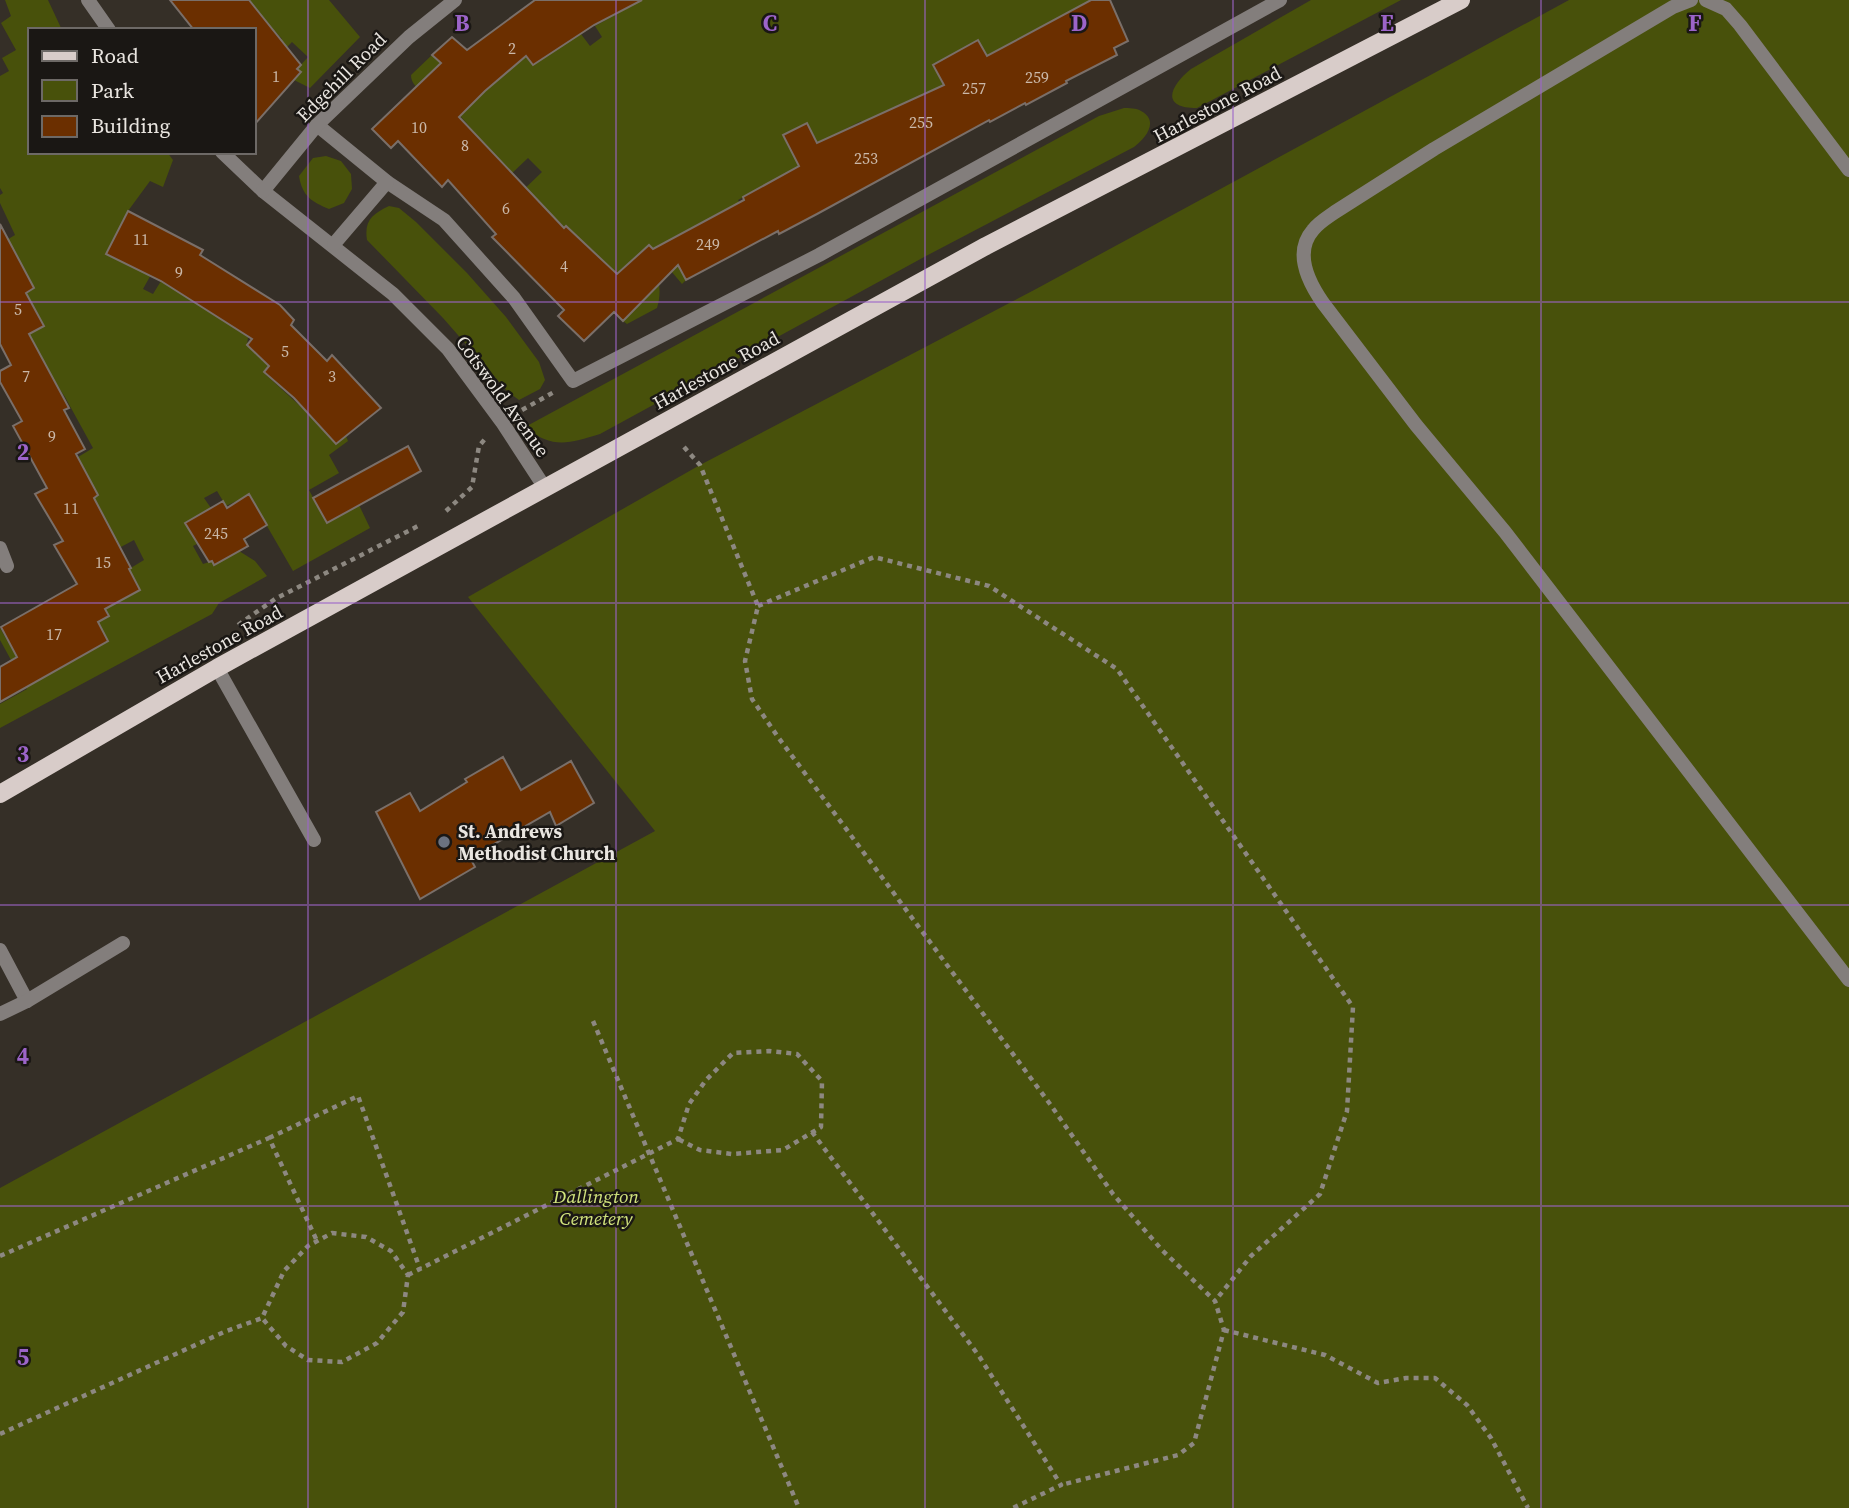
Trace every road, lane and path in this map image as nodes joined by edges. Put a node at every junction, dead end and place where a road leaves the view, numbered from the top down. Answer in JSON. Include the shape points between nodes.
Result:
{"nodes":[{"id":1,"x":88,"y":0,"type":"edge"},
{"id":2,"x":455,"y":0,"type":"edge"},
{"id":3,"x":1280,"y":0,"type":"edge"},
{"id":4,"x":1461,"y":0,"type":"edge"},
{"id":5,"x":1691,"y":0,"type":"edge"},
{"id":6,"x":1706,"y":0,"type":"edge"},
{"id":7,"x":108,"y":28,"type":"edge"},
{"id":8,"x":317,"y":125,"type":"junction"},
{"id":9,"x":224,"y":154,"type":"edge"},
{"id":10,"x":1849,"y":170,"type":"edge"},
{"id":11,"x":387,"y":181,"type":"junction"},
{"id":12,"x":263,"y":191,"type":"junction"},
{"id":13,"x":334,"y":244,"type":"junction"},
{"id":14,"x":573,"y":381,"type":"junction"},
{"id":15,"x":502,"y":422,"type":"junction"},
{"id":16,"x":684,"y":447,"type":"dead end"},
{"id":17,"x":545,"y":488,"type":"junction"},
{"id":18,"x":436,"y":516,"type":"dead end"},
{"id":19,"x":423,"y":523,"type":"dead end"},
{"id":20,"x":0,"y":548,"type":"edge"},
{"id":21,"x":7,"y":566,"type":"dead end"},
{"id":22,"x":758,"y":606,"type":"junction"},
{"id":23,"x":230,"y":631,"type":"dead end"},
{"id":24,"x":217,"y":668,"type":"junction"},
{"id":25,"x":0,"y":793,"type":"edge"},
{"id":26,"x":314,"y":840,"type":"dead end"},
{"id":27,"x":123,"y":943,"type":"dead end"},
{"id":28,"x":0,"y":950,"type":"edge"},
{"id":29,"x":1849,"y":980,"type":"edge"},
{"id":30,"x":27,"y":1001,"type":"junction"},
{"id":31,"x":0,"y":1014,"type":"edge"},
{"id":32,"x":593,"y":1021,"type":"dead end"},
{"id":33,"x":812,"y":1132,"type":"junction"},
{"id":34,"x":269,"y":1138,"type":"junction"},
{"id":35,"x":678,"y":1139,"type":"junction"},
{"id":36,"x":650,"y":1154,"type":"junction"},
{"id":37,"x":317,"y":1241,"type":"junction"},
{"id":38,"x":0,"y":1256,"type":"edge"},
{"id":39,"x":420,"y":1269,"type":"junction"},
{"id":40,"x":408,"y":1275,"type":"junction"},
{"id":41,"x":1215,"y":1301,"type":"junction"},
{"id":42,"x":262,"y":1318,"type":"junction"},
{"id":43,"x":1224,"y":1330,"type":"junction"},
{"id":44,"x":0,"y":1434,"type":"edge"},
{"id":45,"x":1061,"y":1485,"type":"junction"},
{"id":46,"x":799,"y":1508,"type":"edge"},
{"id":47,"x":1013,"y":1508,"type":"edge"},
{"id":48,"x":1528,"y":1508,"type":"edge"}],
"edges":[{"from":1,"to":7,"type":"street"},
{"from":2,"to":8,"type":"street","name":"Edgehill Road"},
{"from":3,"to":14,"type":"street","via":[[819,255]]},
{"from":4,"to":17,"type":"main road","name":"Harlestone Road","via":[[986,246]]},
{"from":5,"to":29,"type":"street","via":[[1335,212],[1311,231],[1305,247],[1305,271],[1323,303]]},
{"from":6,"to":10,"type":"street","via":[[1726,9],[1741,25]]},
{"from":8,"to":11,"type":"street"},
{"from":8,"to":12,"type":"street","name":"Edgehill Road"},
{"from":9,"to":12,"type":"street","name":"Cotswold Avenue"},
{"from":11,"to":13,"type":"street"},
{"from":11,"to":14,"type":"street","via":[[444,220],[514,298]]},
{"from":12,"to":13,"type":"street","name":"Cotswold Avenue"},
{"from":13,"to":15,"type":"street","name":"Cotswold Avenue","via":[[448,349]]},
{"from":14,"to":15,"type":"path"},
{"from":15,"to":17,"type":"street","name":"Cotswold Avenue"},
{"from":15,"to":18,"type":"path","via":[[479,446],[472,487]]},
{"from":16,"to":22,"type":"path","via":[[701,465]]},
{"from":17,"to":24,"type":"main road","name":"Harlestone Road"},
{"from":19,"to":23,"type":"path","via":[[275,599]]},
{"from":20,"to":21,"type":"street"},
{"from":22,"to":41,"type":"path","via":[[745,661],[752,698],[771,727],[1113,1194]]},
{"from":22,"to":41,"type":"path","via":[[874,557],[989,586],[1117,669],[1353,1007],[1347,1111],[1320,1194],[1251,1256]]},
{"from":24,"to":25,"type":"main road","name":"Harlestone Road"},
{"from":24,"to":26,"type":"street"},
{"from":27,"to":30,"type":"street"},
{"from":28,"to":30,"type":"street"},
{"from":30,"to":31,"type":"street"},
{"from":32,"to":36,"type":"path"},
{"from":33,"to":35,"type":"path","via":[[783,1150],[732,1154],[700,1150]]},
{"from":33,"to":35,"type":"path","via":[[821,1126],[822,1080],[797,1054],[769,1051],[733,1053],[689,1104]]},
{"from":33,"to":45,"type":"path","via":[[979,1356]]},
{"from":34,"to":37,"type":"path"},
{"from":34,"to":38,"type":"path"},
{"from":34,"to":39,"type":"path","via":[[358,1096]]},
{"from":35,"to":36,"type":"path"},
{"from":36,"to":39,"type":"path"},
{"from":36,"to":46,"type":"path"},
{"from":37,"to":40,"type":"path","via":[[332,1233],[366,1237],[391,1251]]},
{"from":37,"to":42,"type":"path","via":[[284,1271]]},
{"from":39,"to":40,"type":"path"},
{"from":40,"to":42,"type":"path","via":[[403,1312],[377,1343],[342,1362],[308,1360],[286,1346]]},
{"from":41,"to":43,"type":"path"},
{"from":42,"to":44,"type":"path"},
{"from":43,"to":45,"type":"path","via":[[1194,1443],[1178,1455]]},
{"from":43,"to":48,"type":"path","via":[[1325,1355],[1378,1383],[1435,1378],[1467,1405],[1483,1427]]},
{"from":45,"to":47,"type":"path"}]}
